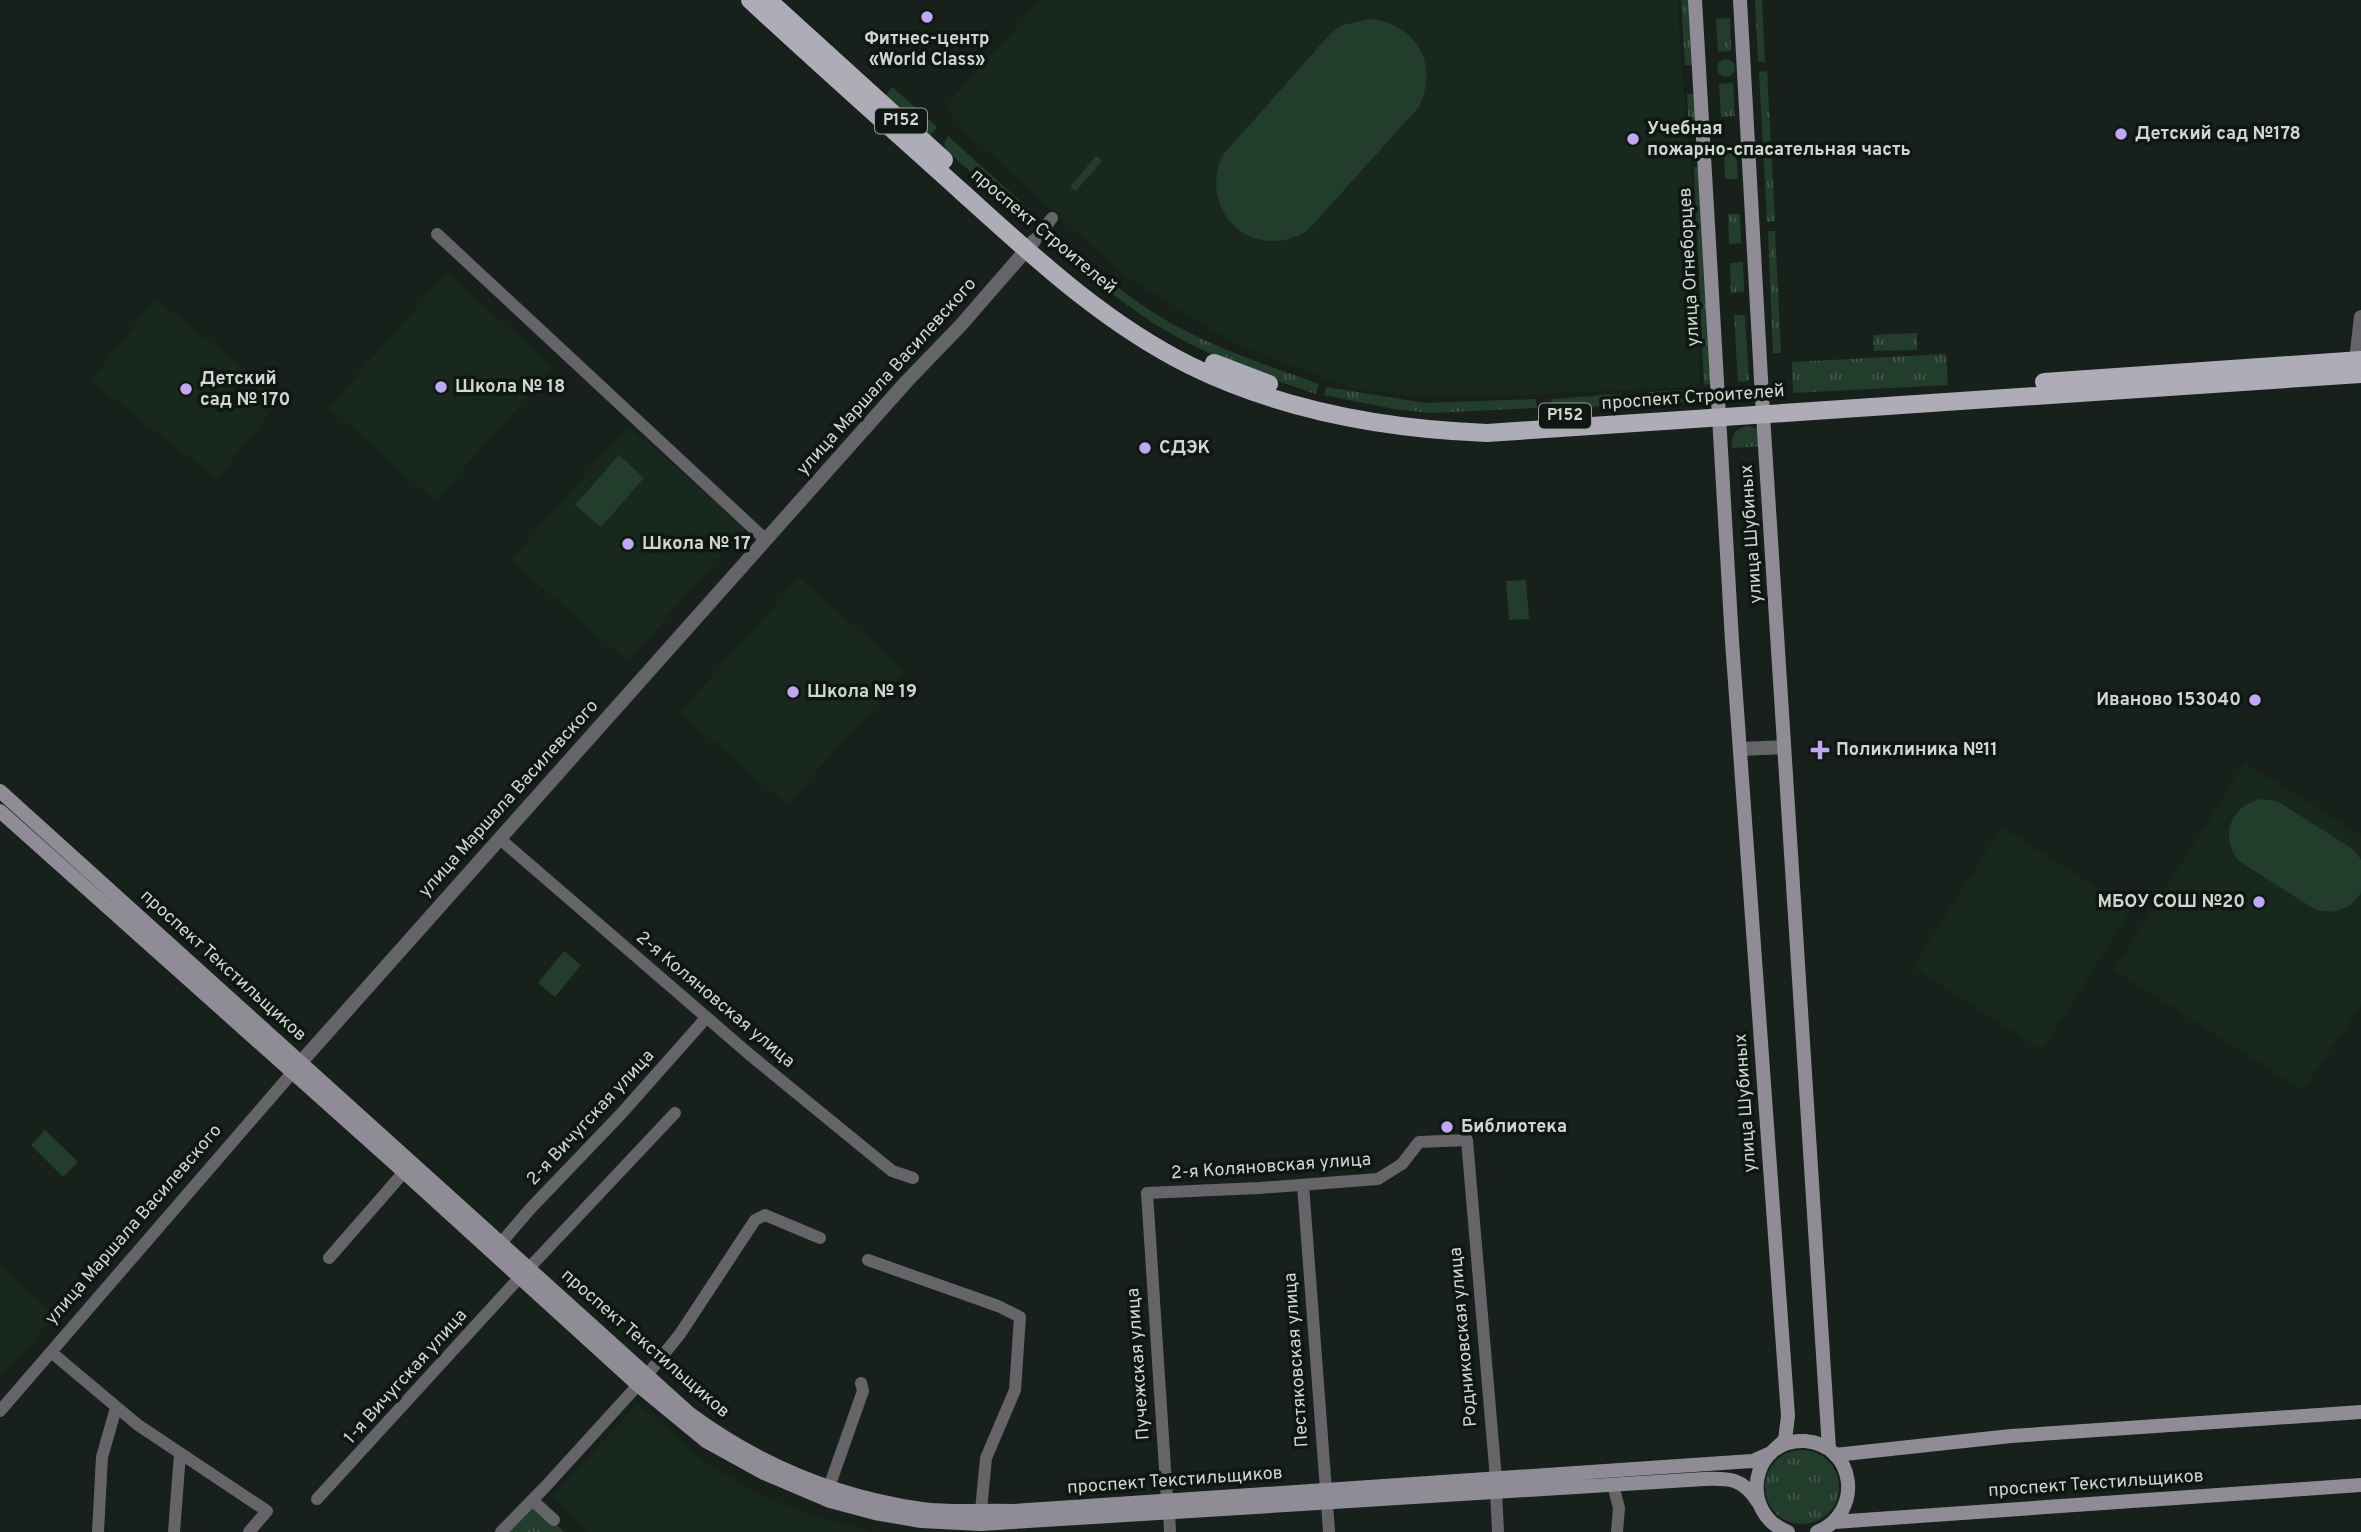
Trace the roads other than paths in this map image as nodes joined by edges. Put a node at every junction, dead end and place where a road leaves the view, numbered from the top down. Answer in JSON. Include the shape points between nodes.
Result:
{"nodes":[{"id":1,"x":750,"y":0,"type":"edge"},
{"id":2,"x":768,"y":0,"type":"edge"},
{"id":3,"x":1695,"y":0,"type":"edge"},
{"id":4,"x":1740,"y":0,"type":"edge"},
{"id":5,"x":1052,"y":218,"type":"dead end"},
{"id":6,"x":437,"y":234,"type":"dead end"},
{"id":7,"x":1030,"y":246,"type":"junction"},
{"id":8,"x":2361,"y":317,"type":"edge"},
{"id":9,"x":2358,"y":367,"type":"edge"},
{"id":10,"x":1763,"y":409,"type":"junction"},
{"id":11,"x":1718,"y":412,"type":"junction"},
{"id":12,"x":766,"y":540,"type":"junction"},
{"id":13,"x":1784,"y":747,"type":"junction"},
{"id":14,"x":1741,"y":749,"type":"junction"},
{"id":15,"x":0,"y":791,"type":"edge"},
{"id":16,"x":0,"y":811,"type":"edge"},
{"id":17,"x":500,"y":839,"type":"junction"},
{"id":18,"x":706,"y":1018,"type":"junction"},
{"id":19,"x":296,"y":1067,"type":"junction"},
{"id":20,"x":675,"y":1113,"type":"dead end"},
{"id":21,"x":1467,"y":1140,"type":"joint"},
{"id":22,"x":404,"y":1172,"type":"junction"},
{"id":23,"x":913,"y":1178,"type":"dead end"},
{"id":24,"x":1303,"y":1185,"type":"junction"},
{"id":25,"x":1147,"y":1193,"type":"joint"},
{"id":26,"x":820,"y":1238,"type":"dead end"},
{"id":27,"x":501,"y":1243,"type":"junction"},
{"id":28,"x":329,"y":1258,"type":"dead end"},
{"id":29,"x":868,"y":1260,"type":"dead end"},
{"id":30,"x":524,"y":1273,"type":"junction"},
{"id":31,"x":51,"y":1352,"type":"junction"},
{"id":32,"x":642,"y":1380,"type":"junction"},
{"id":33,"x":861,"y":1383,"type":"dead end"},
{"id":34,"x":116,"y":1408,"type":"junction"},
{"id":35,"x":0,"y":1411,"type":"edge"},
{"id":36,"x":2361,"y":1412,"type":"edge"},
{"id":37,"x":1772,"y":1452,"type":"junction"},
{"id":38,"x":1832,"y":1452,"type":"junction"},
{"id":39,"x":180,"y":1454,"type":"junction"},
{"id":40,"x":1496,"y":1485,"type":"junction"},
{"id":41,"x":1612,"y":1485,"type":"junction"},
{"id":42,"x":2361,"y":1485,"type":"edge"},
{"id":43,"x":829,"y":1487,"type":"junction"},
{"id":44,"x":1326,"y":1497,"type":"junction"},
{"id":45,"x":317,"y":1499,"type":"dead end"},
{"id":46,"x":532,"y":1500,"type":"junction"},
{"id":47,"x":1758,"y":1502,"type":"junction"},
{"id":48,"x":1168,"y":1505,"type":"junction"},
{"id":49,"x":981,"y":1510,"type":"junction"},
{"id":50,"x":554,"y":1520,"type":"dead end"},
{"id":51,"x":919,"y":1520,"type":"edge"},
{"id":52,"x":1014,"y":1522,"type":"edge"},
{"id":53,"x":1835,"y":1527,"type":"edge"},
{"id":54,"x":1782,"y":1530,"type":"edge"},
{"id":55,"x":97,"y":1532,"type":"edge"},
{"id":56,"x":174,"y":1532,"type":"edge"},
{"id":57,"x":249,"y":1532,"type":"edge"},
{"id":58,"x":501,"y":1532,"type":"edge"},
{"id":59,"x":1170,"y":1532,"type":"edge"},
{"id":60,"x":1329,"y":1532,"type":"edge"},
{"id":61,"x":1498,"y":1532,"type":"edge"},
{"id":62,"x":1618,"y":1532,"type":"edge"},
{"id":63,"x":1817,"y":1532,"type":"edge"}],
"edges":[{"from":1,"to":7,"type":"main road","name":"проспект Строителей","number":"Р152"},
{"from":2,"to":7,"type":"main road","name":"проспект Строителей","number":"Р152"},
{"from":3,"to":11,"type":"main road","name":"улица Огнеборцев"},
{"from":4,"to":10,"type":"main road"},
{"from":5,"to":7,"type":"street","name":"улица Маршала Василевского"},
{"from":6,"to":12,"type":"street"},
{"from":7,"to":11,"type":"main road","name":"проспект Строителей","number":"Р152","via":[[1193,354],[1283,389],[1344,406],[1413,418],[1485,421]]},
{"from":7,"to":12,"type":"street","name":"улица Маршала Василевского"},
{"from":8,"to":9,"type":"street"},
{"from":9,"to":10,"type":"main road","name":"проспект Строителей","number":"Р152"},
{"from":10,"to":11,"type":"main road","name":"проспект Строителей","number":"Р152"},
{"from":10,"to":13,"type":"main road","name":"улица Шубиных"},
{"from":11,"to":14,"type":"main road","name":"улица Шубиных"},
{"from":12,"to":17,"type":"street","name":"улица Маршала Василевского"},
{"from":13,"to":14,"type":"street"},
{"from":13,"to":38,"type":"main road","name":"улица Шубиных"},
{"from":14,"to":37,"type":"main road","name":"улица Шубиных","via":[[1788,1416],[1784,1440]]},
{"from":15,"to":19,"type":"main road","name":"проспект Текстильщиков"},
{"from":16,"to":19,"type":"main road","name":"проспект Текстильщиков"},
{"from":17,"to":18,"type":"street","name":"2-я Коляновская улица"},
{"from":17,"to":19,"type":"street","name":"улица Маршала Василевского"},
{"from":18,"to":23,"type":"street","name":"2-я Коляновская улица","via":[[892,1171]]},
{"from":18,"to":27,"type":"street","name":"2-я Вичугская улица"},
{"from":19,"to":22,"type":"main road","name":"проспект Текстильщиков"},
{"from":19,"to":27,"type":"main road","name":"проспект Текстильщиков"},
{"from":19,"to":31,"type":"street","name":"улица Маршала Василевского"},
{"from":20,"to":30,"type":"street","name":"1-я Вичугская улица"},
{"from":21,"to":24,"type":"street","name":"2-я Коляновская улица","via":[[1419,1142],[1402,1164],[1378,1179]]},
{"from":21,"to":40,"type":"street","name":"Родниковская улица"},
{"from":22,"to":28,"type":"street"},
{"from":22,"to":30,"type":"main road","name":"проспект Текстильщиков"},
{"from":24,"to":25,"type":"street","name":"2-я Коляновская улица"},
{"from":24,"to":44,"type":"street","name":"Пестяковская улица"},
{"from":25,"to":48,"type":"street","name":"Пучежская улица"},
{"from":26,"to":32,"type":"street","via":[[765,1215],[755,1220],[680,1334]]},
{"from":27,"to":30,"type":"main road","name":"проспект Текстильщиков"},
{"from":29,"to":49,"type":"street","via":[[1020,1317],[1015,1390],[986,1458]]},
{"from":30,"to":32,"type":"main road","name":"проспект Текстильщиков"},
{"from":30,"to":45,"type":"street","name":"1-я Вичугская улица"},
{"from":31,"to":34,"type":"street"},
{"from":31,"to":35,"type":"street","name":"улица Маршала Василевского"},
{"from":32,"to":43,"type":"main road","name":"проспект Текстильщиков","via":[[725,1440]]},
{"from":32,"to":46,"type":"street"},
{"from":32,"to":51,"type":"main road","name":"проспект Текстильщиков","via":[[706,1441],[764,1473],[830,1501]]},
{"from":33,"to":43,"type":"street","via":[[863,1391]]},
{"from":34,"to":39,"type":"street"},
{"from":34,"to":55,"type":"street","via":[[102,1457]]},
{"from":36,"to":38,"type":"main road"},
{"from":37,"to":38,"type":"main road","name":"проспект Текстильщиков","via":[[1788,1443],[1806,1441]]},
{"from":37,"to":40,"type":"main road","name":"проспект Текстильщиков","via":[[1745,1462]]},
{"from":37,"to":47,"type":"main road","name":"улица Шубиных","via":[[1756,1480]]},
{"from":38,"to":53,"type":"main road","via":[[1845,1468],[1849,1484]]},
{"from":39,"to":56,"type":"street"},
{"from":39,"to":57,"type":"street","via":[[267,1511]]},
{"from":40,"to":41,"type":"main road","name":"проспект Текстильщиков"},
{"from":40,"to":44,"type":"main road","name":"проспект Текстильщиков"},
{"from":40,"to":61,"type":"street","name":"Родниковская улица"},
{"from":41,"to":47,"type":"main road","name":"проспект Текстильщиков","via":[[1730,1478],[1751,1491]]},
{"from":41,"to":62,"type":"street","via":[[1619,1508]]},
{"from":42,"to":53,"type":"main road","name":"проспект Текстильщиков"},
{"from":43,"to":51,"type":"main road","name":"проспект Текстильщиков","via":[[879,1501]]},
{"from":44,"to":48,"type":"main road","name":"проспект Текстильщиков"},
{"from":44,"to":60,"type":"street","name":"Пестяковская улица"},
{"from":46,"to":50,"type":"street"},
{"from":46,"to":58,"type":"street"},
{"from":47,"to":54,"type":"main road","name":"проспект Текстильщиков","via":[[1765,1516]]},
{"from":48,"to":52,"type":"main road","name":"проспект Текстильщиков"},
{"from":48,"to":59,"type":"street","name":"Пучежская улица"},
{"from":49,"to":51,"type":"main road","name":"проспект Текстильщиков"},
{"from":49,"to":52,"type":"main road","name":"проспект Текстильщиков"},
{"from":51,"to":52,"type":"main road","name":"проспект Текстильщиков"},
{"from":53,"to":63,"type":"main road"}]}
